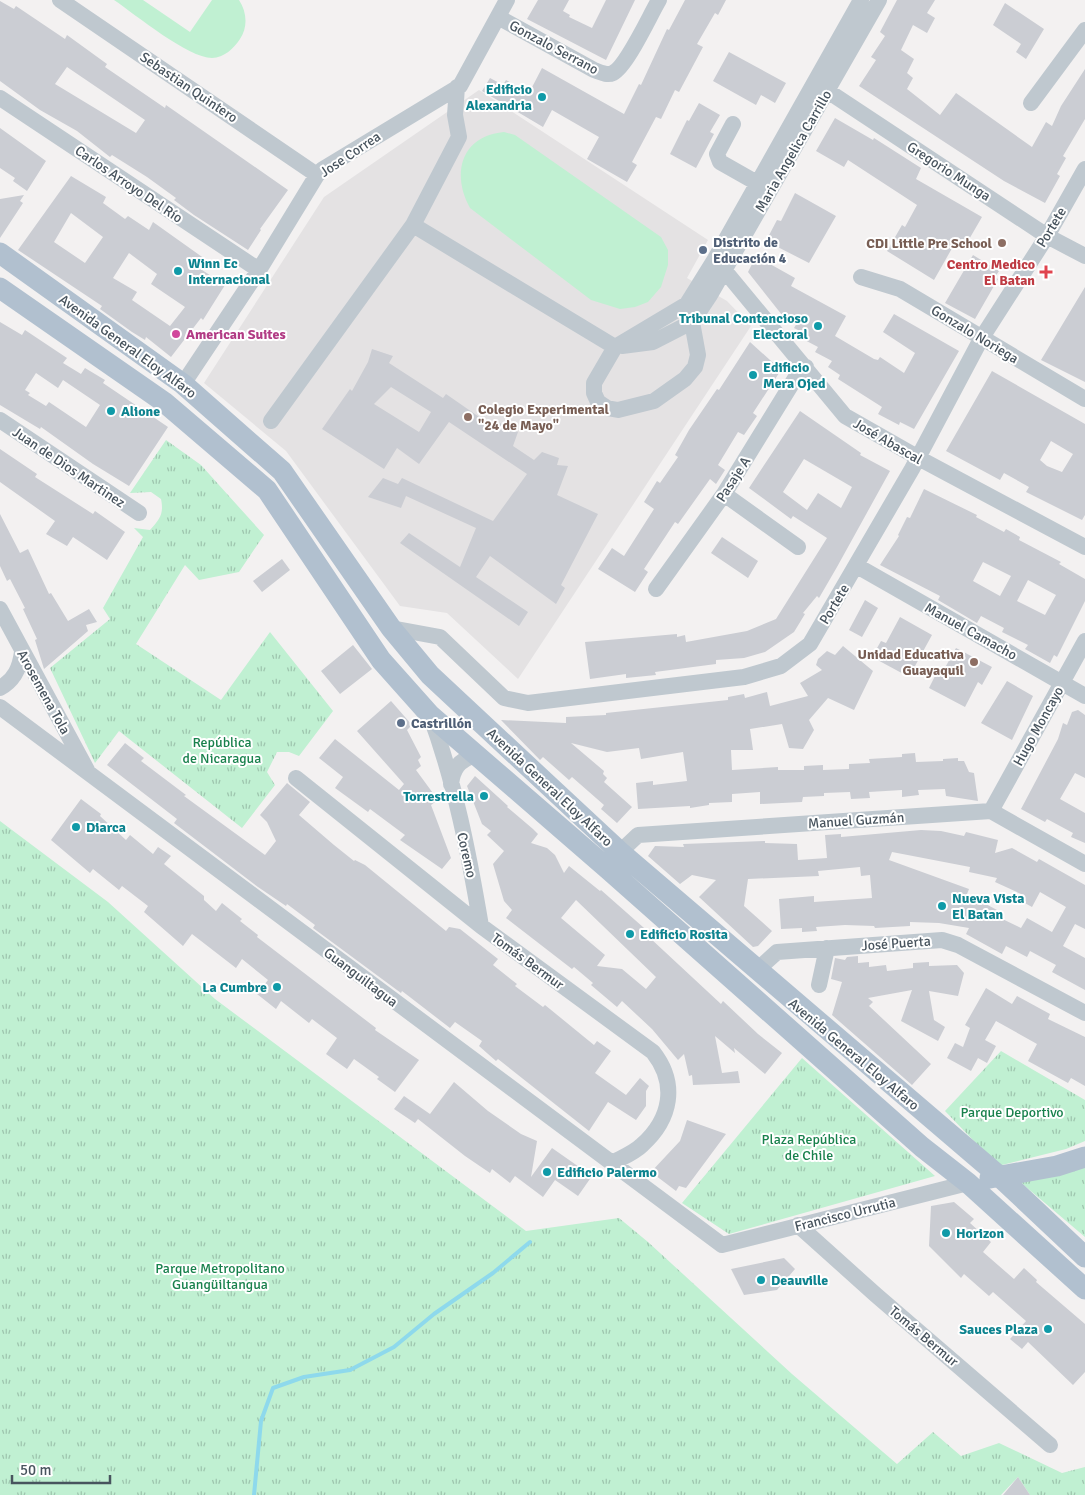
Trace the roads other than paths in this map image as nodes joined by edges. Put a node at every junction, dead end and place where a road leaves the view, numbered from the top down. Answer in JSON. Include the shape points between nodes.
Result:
{"nodes":[{"id":1,"x":60,"y":0,"type":"edge"},
{"id":2,"x":507,"y":0,"type":"edge"},
{"id":3,"x":659,"y":0,"type":"edge"},
{"id":4,"x":861,"y":0,"type":"edge"},
{"id":5,"x":879,"y":0,"type":"edge"},
{"id":6,"x":498,"y":17,"type":"junction"},
{"id":7,"x":858,"y":22,"type":"junction"},
{"id":8,"x":1085,"y":30,"type":"edge"},
{"id":9,"x":821,"y":86,"type":"junction"},
{"id":10,"x":457,"y":87,"type":"junction"},
{"id":11,"x":0,"y":98,"type":"edge"},
{"id":12,"x":1031,"y":103,"type":"dead end"},
{"id":13,"x":733,"y":124,"type":"dead end"},
{"id":14,"x":1085,"y":169,"type":"edge"},
{"id":15,"x":317,"y":175,"type":"junction"},
{"id":16,"x":764,"y":186,"type":"junction"},
{"id":17,"x":413,"y":225,"type":"junction"},
{"id":18,"x":1046,"y":236,"type":"junction"},
{"id":19,"x":0,"y":253,"type":"edge"},
{"id":20,"x":1085,"y":256,"type":"edge"},
{"id":21,"x":720,"y":265,"type":"junction"},
{"id":22,"x":259,"y":270,"type":"junction"},
{"id":23,"x":861,"y":277,"type":"dead end"},
{"id":24,"x":0,"y":288,"type":"edge"},
{"id":25,"x":692,"y":322,"type":"junction"},
{"id":26,"x":981,"y":339,"type":"junction"},
{"id":27,"x":615,"y":347,"type":"junction"},
{"id":28,"x":806,"y":367,"type":"junction"},
{"id":29,"x":184,"y":384,"type":"junction"},
{"id":30,"x":1085,"y":399,"type":"edge"},
{"id":31,"x":0,"y":420,"type":"edge"},
{"id":32,"x":271,"y":421,"type":"dead end"},
{"id":33,"x":918,"y":458,"type":"junction"},
{"id":34,"x":724,"y":494,"type":"junction"},
{"id":35,"x":139,"y":513,"type":"dead end"},
{"id":36,"x":798,"y":547,"type":"dead end"},
{"id":37,"x":1085,"y":548,"type":"edge"},
{"id":38,"x":857,"y":566,"type":"junction"},
{"id":39,"x":656,"y":589,"type":"dead end"},
{"id":40,"x":0,"y":609,"type":"edge"},
{"id":41,"x":391,"y":628,"type":"junction"},
{"id":42,"x":1085,"y":641,"type":"edge"},
{"id":43,"x":22,"y":652,"type":"junction"},
{"id":44,"x":1062,"y":682,"type":"junction"},
{"id":45,"x":0,"y":688,"type":"edge"},
{"id":46,"x":1085,"y":696,"type":"edge"},
{"id":47,"x":0,"y":707,"type":"edge"},
{"id":48,"x":430,"y":715,"type":"junction"},
{"id":49,"x":474,"y":755,"type":"junction"},
{"id":50,"x":89,"y":774,"type":"junction"},
{"id":51,"x":296,"y":778,"type":"dead end"},
{"id":52,"x":451,"y":784,"type":"junction"},
{"id":53,"x":991,"y":811,"type":"junction"},
{"id":54,"x":620,"y":852,"type":"junction"},
{"id":55,"x":1085,"y":864,"type":"edge"},
{"id":56,"x":481,"y":926,"type":"junction"},
{"id":57,"x":827,"y":948,"type":"junction"},
{"id":58,"x":756,"y":971,"type":"junction"},
{"id":59,"x":819,"y":985,"type":"dead end"},
{"id":60,"x":1085,"y":1013,"type":"edge"},
{"id":61,"x":1085,"y":1157,"type":"edge"},
{"id":62,"x":612,"y":1163,"type":"junction"},
{"id":63,"x":1000,"y":1176,"type":"junction"},
{"id":64,"x":968,"y":1184,"type":"junction"},
{"id":65,"x":798,"y":1225,"type":"junction"},
{"id":66,"x":722,"y":1245,"type":"joint"},
{"id":67,"x":1085,"y":1257,"type":"edge"},
{"id":68,"x":1085,"y":1289,"type":"edge"},
{"id":69,"x":1050,"y":1446,"type":"dead end"}],
"edges":[{"from":1,"to":15,"type":"street","name":"Sebastian Quintero"},
{"from":2,"to":6,"type":"street","name":"Jose Correa"},
{"from":3,"to":6,"type":"street","name":"Gonzalo Serrano","via":[[625,61],[609,74],[594,70]]},
{"from":4,"to":7,"type":"street","name":"Maria Angelica Carrillo"},
{"from":5,"to":7,"type":"street","name":"Maria Angelica Carrillo"},
{"from":6,"to":10,"type":"street","name":"Jose Correa","via":[[464,80]]},
{"from":7,"to":9,"type":"street","name":"Maria Angelica Carrillo"},
{"from":8,"to":12,"type":"street"},
{"from":9,"to":16,"type":"street","name":"Maria Angelica Carrillo"},
{"from":9,"to":18,"type":"street","name":"Gregorio Munga"},
{"from":10,"to":15,"type":"street","name":"Jose Correa"},
{"from":10,"to":17,"type":"street","via":[[455,115],[459,137]]},
{"from":11,"to":22,"type":"street","name":"Carlos Arroyo Del Río"},
{"from":13,"to":16,"type":"street","via":[[717,154],[720,162]]},
{"from":14,"to":18,"type":"street","name":"Portete"},
{"from":15,"to":22,"type":"street","name":"Jose Correa"},
{"from":16,"to":21,"type":"street","name":"Maria Angelica Carrillo"},
{"from":17,"to":27,"type":"street"},
{"from":17,"to":32,"type":"street"},
{"from":18,"to":20,"type":"street","name":"Gregorio Munga"},
{"from":18,"to":26,"type":"street","name":"Portete"},
{"from":19,"to":29,"type":"main road","name":"Avenida General Eloy Alfaro"},
{"from":21,"to":25,"type":"street","name":"Maria Angelica Carrillo"},
{"from":21,"to":27,"type":"street","name":"Maria Angelica Carrillo","via":[[687,304]]},
{"from":21,"to":28,"type":"street","name":"José Abascal"},
{"from":22,"to":29,"type":"street","name":"Jose Correa"},
{"from":23,"to":26,"type":"street","name":"Gonzalo Noriega","via":[[900,289]]},
{"from":24,"to":48,"type":"main road","name":"Avenida General Eloy Alfaro","via":[[164,402],[266,490],[381,660]]},
{"from":25,"to":27,"type":"street","via":[[653,342]]},
{"from":25,"to":27,"type":"street","via":[[698,355],[695,367],[685,379],[654,401],[618,410],[602,405],[594,393],[594,383]]},
{"from":26,"to":30,"type":"street","name":"Gonzalo Noriega"},
{"from":26,"to":33,"type":"street","name":"Portete"},
{"from":28,"to":33,"type":"street","name":"José Abascal","via":[[845,416]]},
{"from":28,"to":34,"type":"street","name":"Pasaje A","via":[[796,377]]},
{"from":29,"to":41,"type":"main road","name":"Avenida General Eloy Alfaro","via":[[282,471]]},
{"from":31,"to":35,"type":"street","name":"Juan de Dios Martinez"},
{"from":33,"to":37,"type":"street","name":"José Abascal"},
{"from":33,"to":38,"type":"street","name":"Portete"},
{"from":34,"to":36,"type":"street"},
{"from":34,"to":39,"type":"street","name":"Pasaje A"},
{"from":38,"to":41,"type":"street","name":"Portete","via":[[810,644],[781,666],[744,677],[528,703],[504,698],[440,637]]},
{"from":38,"to":44,"type":"street","name":"Manuel Camacho"},
{"from":40,"to":43,"type":"street","name":"Arosemena Tola"},
{"from":41,"to":54,"type":"main road","name":"Avenida General Eloy Alfaro","via":[[430,675]]},
{"from":42,"to":44,"type":"street","name":"Hugo Moncayo"},
{"from":43,"to":45,"type":"street","via":[[18,671]]},
{"from":43,"to":50,"type":"street","name":"Arosemena Tola"},
{"from":44,"to":46,"type":"street","name":"Manuel Camacho"},
{"from":44,"to":53,"type":"street","name":"Hugo Moncayo"},
{"from":47,"to":50,"type":"street","name":"Guanguiltagua"},
{"from":48,"to":49,"type":"main road","name":"Avenida General Eloy Alfaro"},
{"from":48,"to":52,"type":"street","name":"Coremo"},
{"from":49,"to":52,"type":"street","via":[[462,760],[453,772]]},
{"from":49,"to":64,"type":"main road","name":"Avenida General Eloy Alfaro"},
{"from":50,"to":62,"type":"street","name":"Guanguiltagua"},
{"from":51,"to":56,"type":"street","name":"Tomás Bermur"},
{"from":52,"to":56,"type":"street","name":"Coremo"},
{"from":53,"to":54,"type":"street","name":"Manuel Guzmán","via":[[638,835]]},
{"from":53,"to":55,"type":"street"},
{"from":54,"to":58,"type":"main road","name":"Avenida General Eloy Alfaro"},
{"from":56,"to":62,"type":"street","name":"Tomás Bermur","via":[[654,1052],[662,1063],[668,1079],[669,1099],[663,1120],[640,1147]]},
{"from":57,"to":58,"type":"street","name":"José Puerta","via":[[777,952]]},
{"from":57,"to":59,"type":"street"},
{"from":57,"to":60,"type":"street","name":"José Puerta","via":[[942,940],[958,945]]},
{"from":58,"to":63,"type":"main road","name":"Avenida General Eloy Alfaro"},
{"from":61,"to":63,"type":"main road","via":[[1057,1166]]},
{"from":62,"to":66,"type":"street","name":"Guanguiltagua"},
{"from":63,"to":64,"type":"main road"},
{"from":63,"to":67,"type":"main road","name":"Avenida General Eloy Alfaro"},
{"from":64,"to":65,"type":"street","name":"Francisco Urrutia"},
{"from":64,"to":68,"type":"main road","name":"Avenida General Eloy Alfaro"},
{"from":65,"to":66,"type":"street","name":"Francisco Urrutia"},
{"from":65,"to":69,"type":"street","name":"Tomás Bermur"}]}
